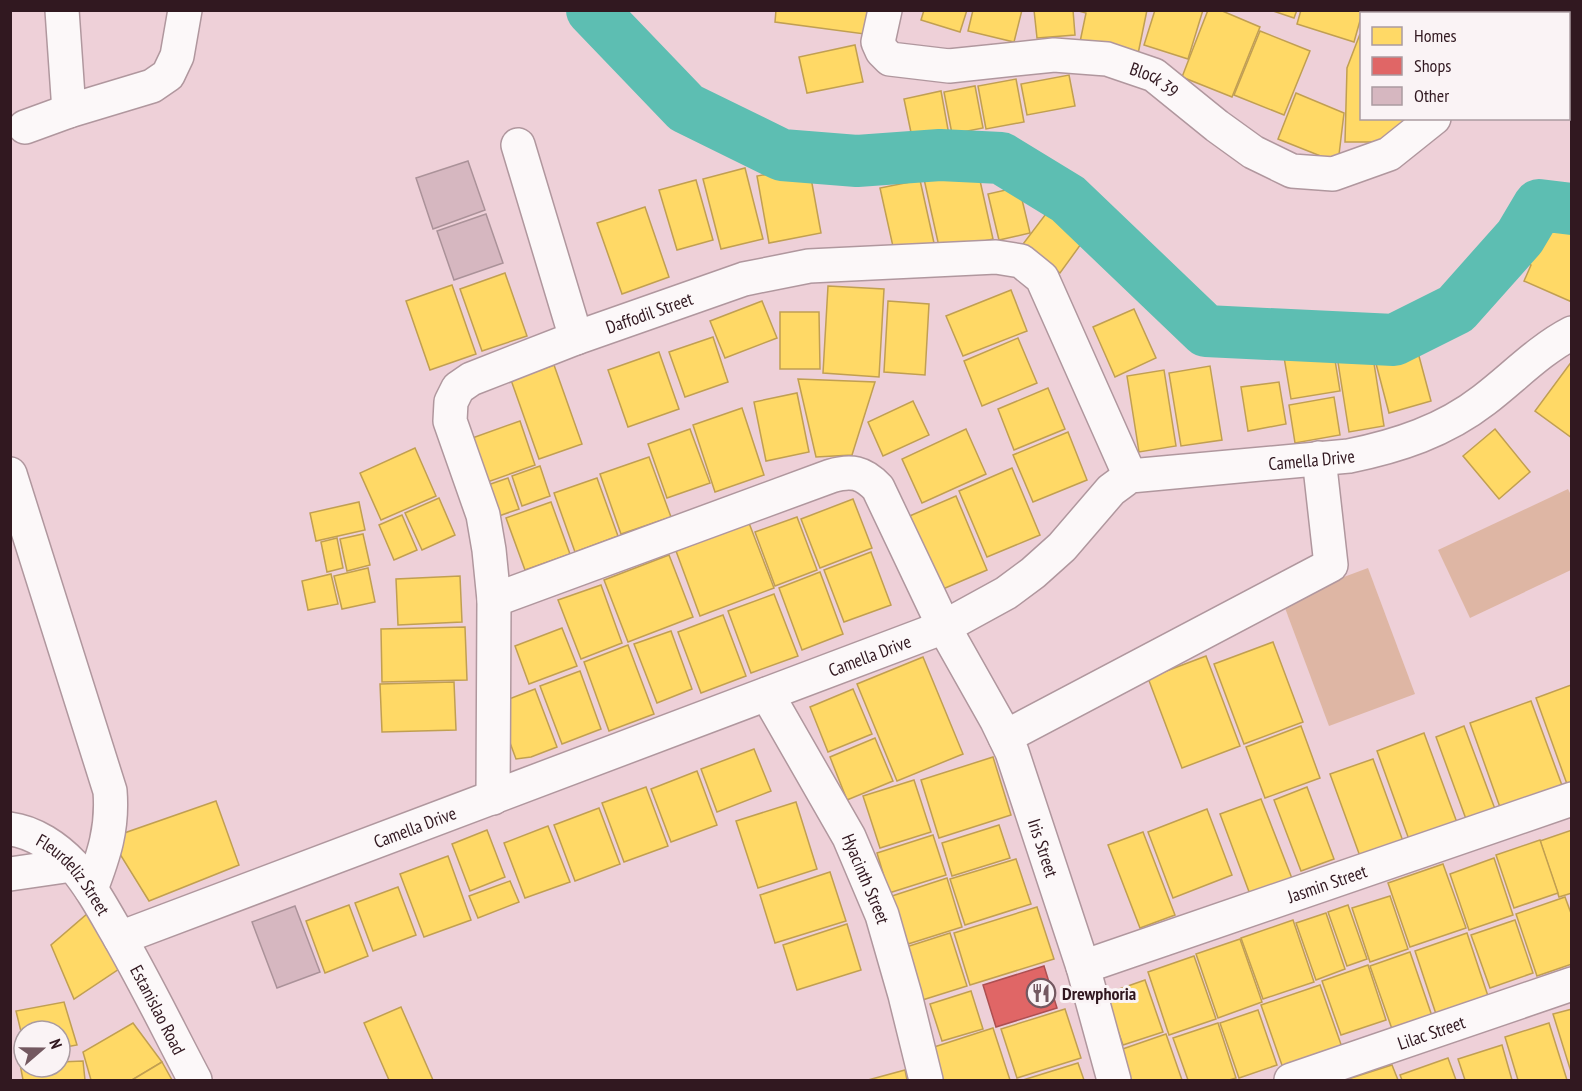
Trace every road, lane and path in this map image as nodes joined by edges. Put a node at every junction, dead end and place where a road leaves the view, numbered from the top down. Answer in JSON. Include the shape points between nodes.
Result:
{"nodes":[{"id":1,"x":62,"y":10,"type":"edge"},
{"id":2,"x":185,"y":10,"type":"edge"},
{"id":3,"x":885,"y":10,"type":"edge"},
{"id":4,"x":1565,"y":10,"type":"edge"},
{"id":5,"x":1572,"y":12,"type":"edge"},
{"id":6,"x":69,"y":111,"type":"junction"},
{"id":7,"x":1432,"y":120,"type":"edge"},
{"id":8,"x":25,"y":127,"type":"dead end"},
{"id":9,"x":518,"y":145,"type":"dead end"},
{"id":10,"x":1572,"y":333,"type":"edge"},
{"id":11,"x":576,"y":338,"type":"junction"},
{"id":12,"x":1319,"y":458,"type":"junction"},
{"id":13,"x":10,"y":474,"type":"edge"},
{"id":14,"x":1130,"y":476,"type":"junction"},
{"id":15,"x":494,"y":600,"type":"junction"},
{"id":16,"x":944,"y":627,"type":"junction"},
{"id":17,"x":767,"y":694,"type":"junction"},
{"id":18,"x":1005,"y":737,"type":"junction"},
{"id":19,"x":493,"y":798,"type":"junction"},
{"id":20,"x":1572,"y":799,"type":"edge"},
{"id":21,"x":10,"y":829,"type":"edge"},
{"id":22,"x":10,"y":874,"type":"edge"},
{"id":23,"x":81,"y":877,"type":"junction"},
{"id":24,"x":120,"y":938,"type":"junction"},
{"id":25,"x":1083,"y":966,"type":"junction"},
{"id":26,"x":1572,"y":984,"type":"edge"},
{"id":27,"x":195,"y":1080,"type":"edge"},
{"id":28,"x":926,"y":1080,"type":"edge"},
{"id":29,"x":1114,"y":1080,"type":"edge"},
{"id":30,"x":1296,"y":1080,"type":"edge"}],
"edges":[{"from":1,"to":6,"type":"street"},
{"from":2,"to":6,"type":"street","via":[[177,56],[168,75],[152,86]]},
{"from":3,"to":7,"type":"street","name":"Block 39","via":[[878,42],[890,59],[949,66],[1054,55],[1107,59],[1154,75],[1244,145],[1292,171],[1334,174],[1389,154]]},
{"from":4,"to":5,"type":"street"},
{"from":6,"to":8,"type":"street"},
{"from":9,"to":11,"type":"street"},
{"from":10,"to":12,"type":"street","name":"Camella Drive","via":[[1482,401],[1426,435],[1383,449]]},
{"from":11,"to":14,"type":"street","name":"Daffodil Street","via":[[744,279],[808,266],[996,257],[1021,261],[1042,278]]},
{"from":11,"to":15,"type":"street","name":"Daffodil Street","via":[[471,379],[458,388],[451,402],[450,421],[483,515]]},
{"from":12,"to":14,"type":"street","name":"Camella Drive"},
{"from":12,"to":18,"type":"street","via":[[1331,565]]},
{"from":13,"to":23,"type":"street","via":[[110,791],[107,845]]},
{"from":14,"to":16,"type":"street","name":"Camella Drive","via":[[1111,490],[1034,573]]},
{"from":15,"to":16,"type":"street","name":"Iris Street","via":[[831,476],[854,472],[869,478],[878,488]]},
{"from":15,"to":19,"type":"street","name":"Daffodil Street"},
{"from":16,"to":17,"type":"street","name":"Camella Drive"},
{"from":16,"to":18,"type":"street","name":"Iris Street"},
{"from":17,"to":19,"type":"street","name":"Camella Drive"},
{"from":17,"to":28,"type":"street","name":"Hyacinth Street","via":[[849,837],[882,915]]},
{"from":18,"to":25,"type":"street","name":"Iris Street"},
{"from":19,"to":24,"type":"street","name":"Camella Drive"},
{"from":20,"to":25,"type":"street","name":"Jasmin Street"},
{"from":21,"to":23,"type":"street","name":"Fleurdeliz Street","via":[[57,850]]},
{"from":22,"to":23,"type":"street"},
{"from":23,"to":24,"type":"street","name":"Fleurdeliz Street"},
{"from":24,"to":27,"type":"street","name":"Estanislao Road"},
{"from":25,"to":29,"type":"street","name":"Iris Street"},
{"from":26,"to":30,"type":"street","name":"Lilac Street"}]}
